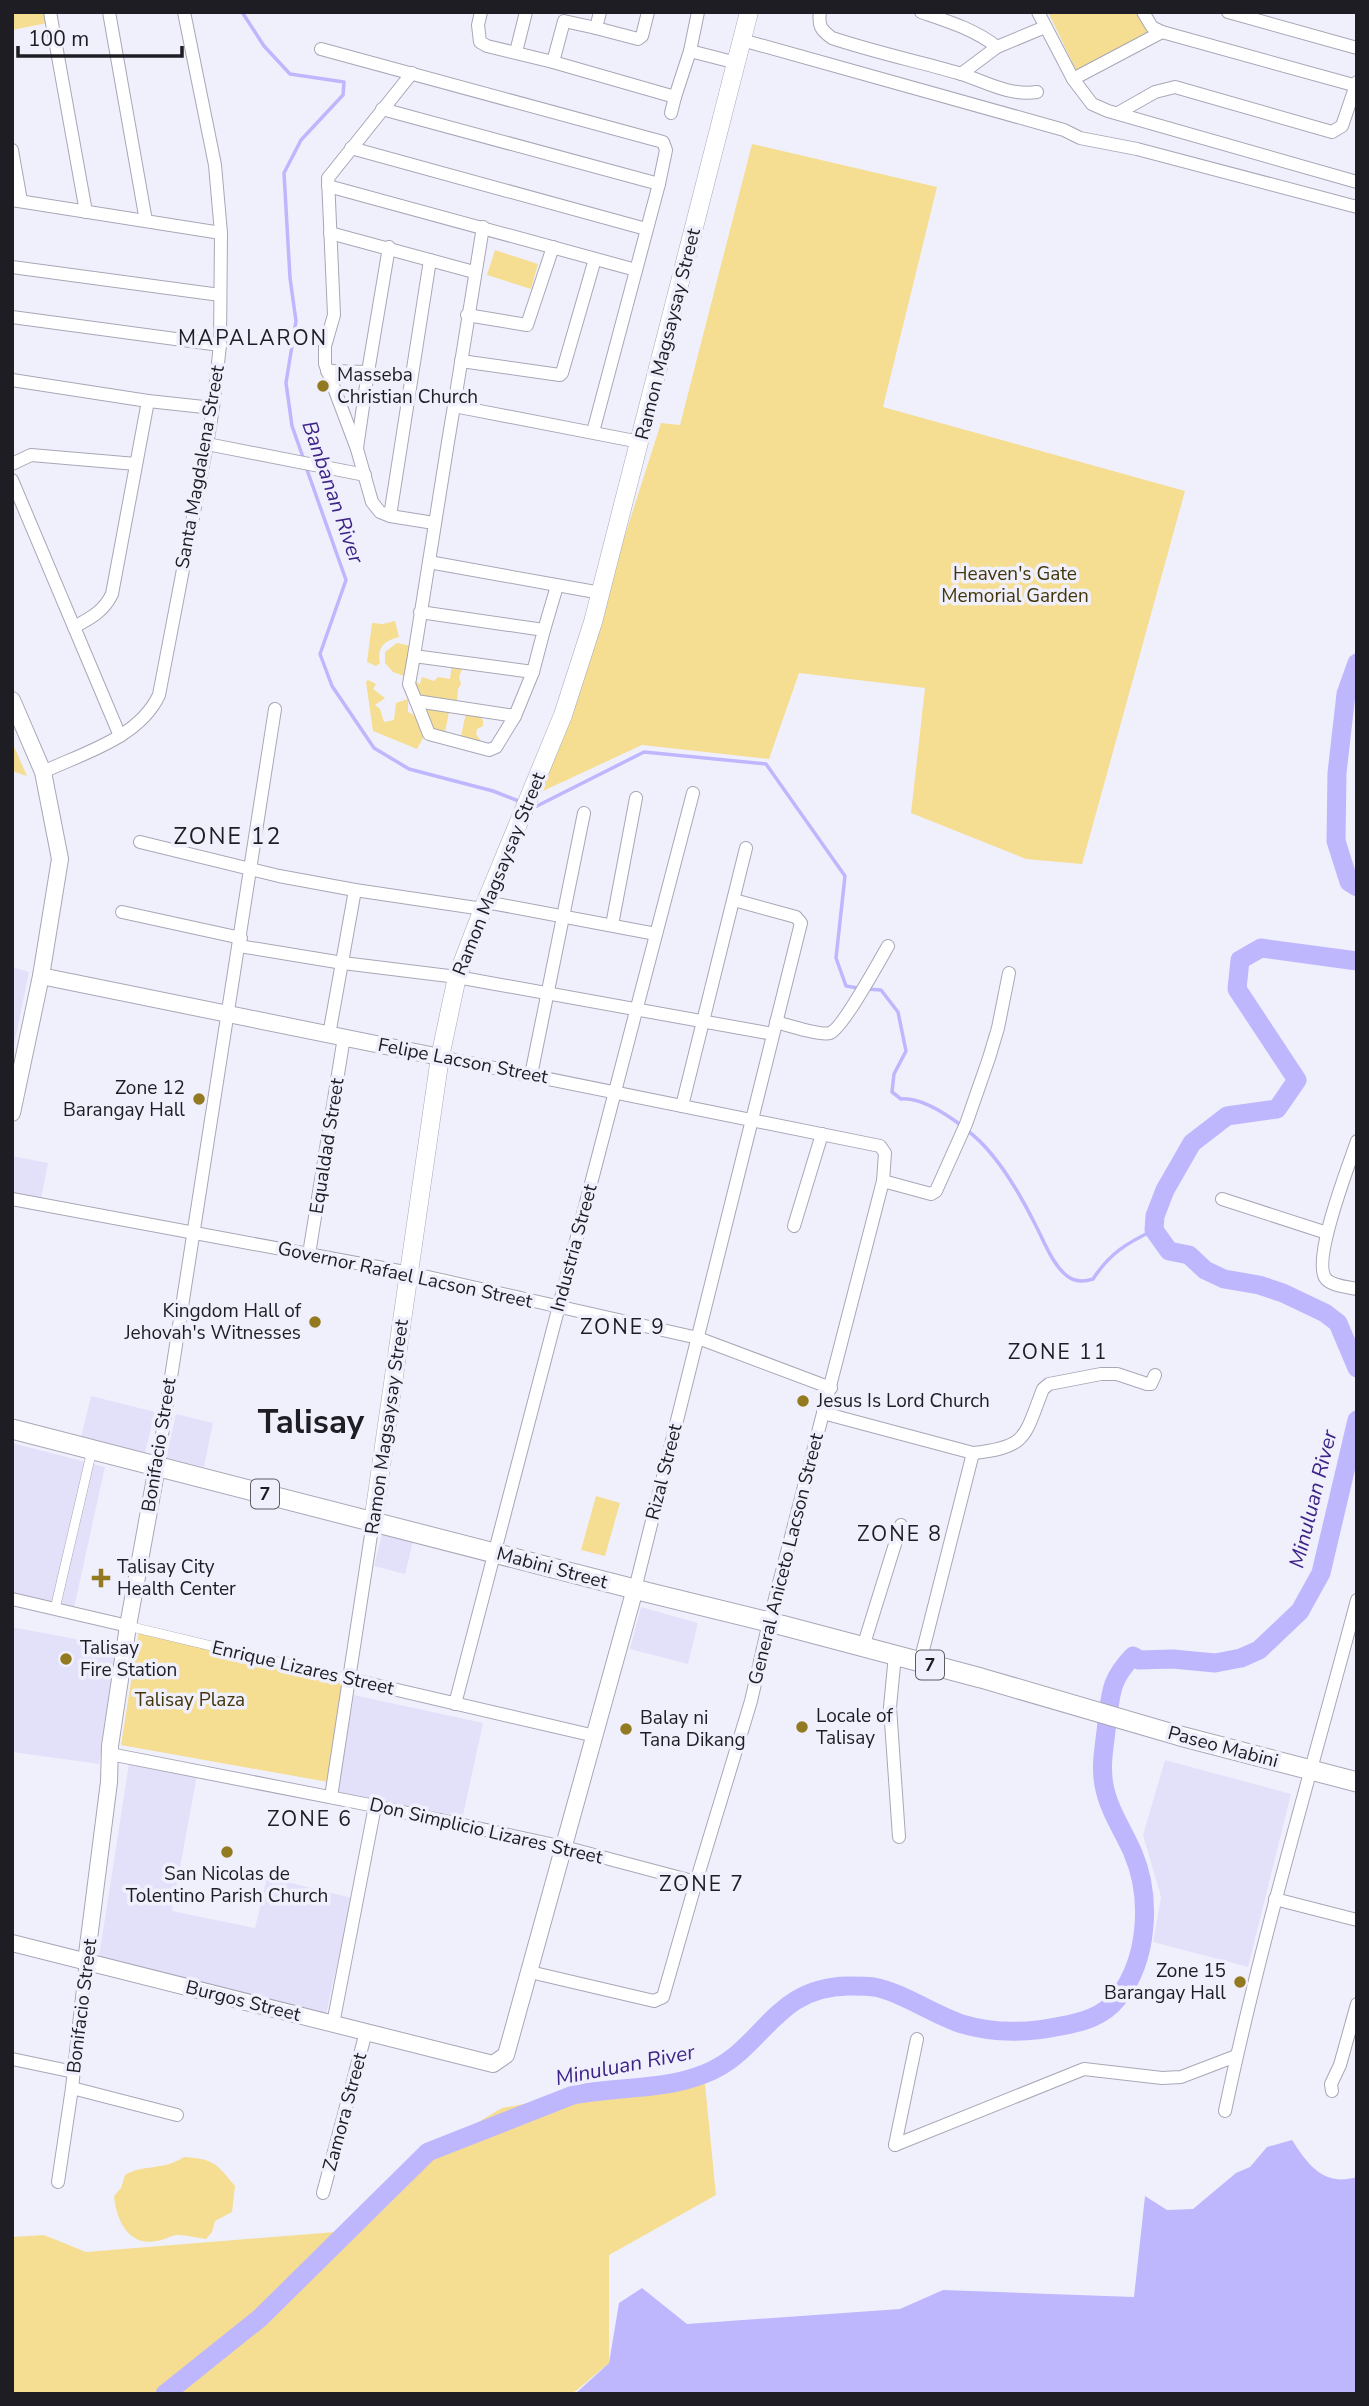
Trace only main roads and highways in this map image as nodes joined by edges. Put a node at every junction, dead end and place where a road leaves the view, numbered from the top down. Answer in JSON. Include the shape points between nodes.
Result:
{"nodes":[{"id":1,"x":749,"y":12,"type":"edge"},
{"id":2,"x":12,"y":1429,"type":"edge"},
{"id":3,"x":373,"y":1522,"type":"junction"},
{"id":4,"x":1090,"y":1712,"type":"joint"},
{"id":5,"x":1357,"y":1782,"type":"edge"}],
"edges":[{"from":1,"to":3,"type":"main road","name":"Ramon Magsaysay Street","via":[[601,593],[563,715],[457,977],[440,1057]]},
{"from":2,"to":3,"type":"main road","name":"Mabini Street","number":"7"},
{"from":3,"to":4,"type":"main road","name":"Mabini Street","number":"7","via":[[895,1655]]},
{"from":4,"to":5,"type":"main road","name":"Paseo Mabini","number":"7"}]}
